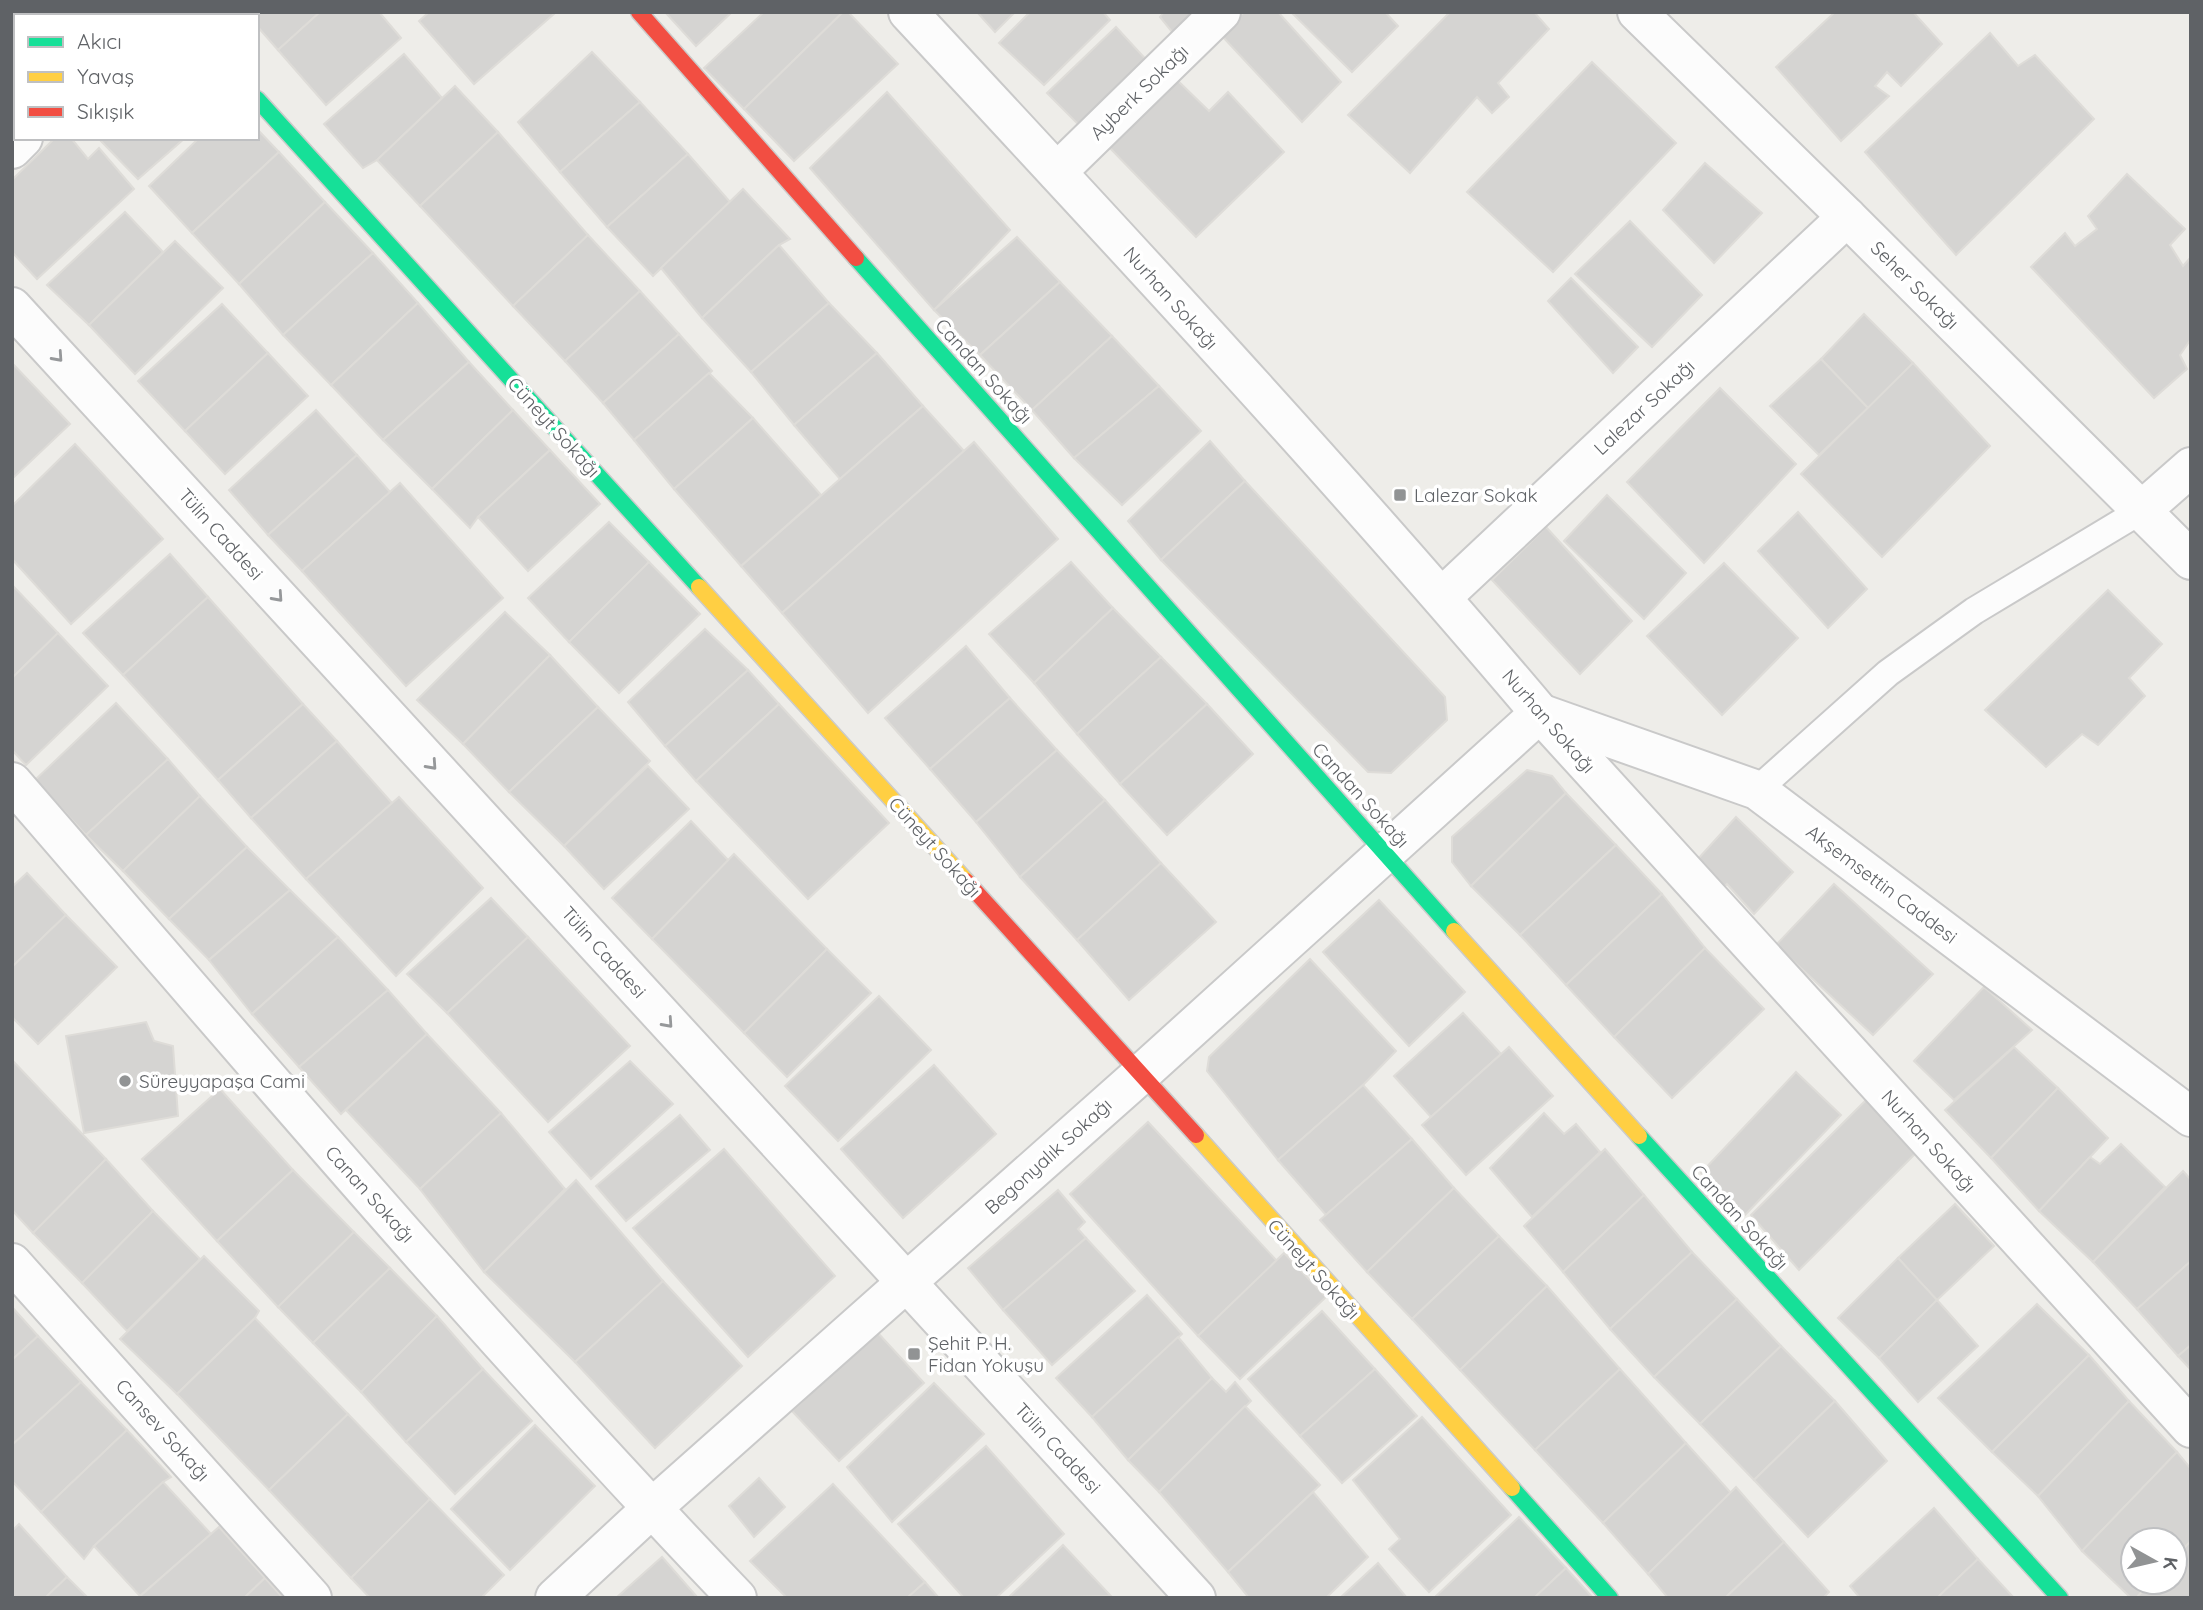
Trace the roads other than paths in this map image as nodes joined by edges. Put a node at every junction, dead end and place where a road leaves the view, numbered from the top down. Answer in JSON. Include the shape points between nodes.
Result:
{"nodes":[{"id":1,"x":639,"y":12,"type":"edge"},
{"id":2,"x":908,"y":12,"type":"edge"},
{"id":3,"x":1221,"y":12,"type":"edge"},
{"id":4,"x":1637,"y":12,"type":"edge"},
{"id":5,"x":259,"y":101,"type":"edge"},
{"id":6,"x":1057,"y":172,"type":"junction"},
{"id":7,"x":1847,"y":217,"type":"junction"},
{"id":8,"x":12,"y":307,"type":"edge"},
{"id":9,"x":2191,"y":467,"type":"edge"},
{"id":10,"x":2142,"y":510,"type":"junction"},
{"id":11,"x":2191,"y":560,"type":"edge"},
{"id":12,"x":1442,"y":597,"type":"junction"},
{"id":13,"x":1540,"y":713,"type":"junction"},
{"id":14,"x":12,"y":782,"type":"edge"},
{"id":15,"x":1757,"y":790,"type":"junction"},
{"id":16,"x":1384,"y":853,"type":"junction"},
{"id":17,"x":1141,"y":1074,"type":"junction"},
{"id":18,"x":2191,"y":1117,"type":"edge"},
{"id":19,"x":12,"y":1263,"type":"edge"},
{"id":20,"x":906,"y":1283,"type":"junction"},
{"id":21,"x":2191,"y":1428,"type":"edge"},
{"id":22,"x":652,"y":1508,"type":"junction"},
{"id":23,"x":312,"y":1598,"type":"edge"},
{"id":24,"x":555,"y":1598,"type":"edge"},
{"id":25,"x":737,"y":1598,"type":"edge"},
{"id":26,"x":1196,"y":1598,"type":"edge"},
{"id":27,"x":1610,"y":1598,"type":"edge"},
{"id":28,"x":2060,"y":1598,"type":"edge"}],
"edges":[{"from":1,"to":16,"type":"street","name":"Candan Sokağı"},
{"from":2,"to":6,"type":"street","name":"Nurhan Sokağı"},
{"from":3,"to":6,"type":"street","name":"Ayberk Sokağı"},
{"from":4,"to":7,"type":"street","name":"Seher Sokağı"},
{"from":5,"to":17,"type":"street","name":"Cüneyt Sokağı"},
{"from":6,"to":12,"type":"street","name":"Nurhan Sokağı"},
{"from":7,"to":10,"type":"street","name":"Seher Sokağı"},
{"from":7,"to":12,"type":"street","name":"Lalezar Sokağı"},
{"from":8,"to":20,"type":"street","name":"Tülin Caddesi","one_way":true},
{"from":9,"to":10,"type":"street"},
{"from":10,"to":11,"type":"street","name":"Seher Sokağı"},
{"from":10,"to":15,"type":"lane","via":[[1974,611],[1888,673]]},
{"from":12,"to":13,"type":"street","name":"Nurhan Sokağı"},
{"from":13,"to":15,"type":"street","name":"Akşemsettin Caddesi"},
{"from":13,"to":16,"type":"street","name":"Begonyalık Sokağı"},
{"from":13,"to":21,"type":"street","name":"Nurhan Sokağı"},
{"from":14,"to":22,"type":"street","name":"Canan Sokağı","via":[[320,1139]]},
{"from":15,"to":18,"type":"street","name":"Akşemsettin Caddesi"},
{"from":16,"to":17,"type":"street","name":"Begonyalık Sokağı"},
{"from":16,"to":28,"type":"street","name":"Candan Sokağı"},
{"from":17,"to":20,"type":"street","name":"Begonyalık Sokağı"},
{"from":17,"to":27,"type":"street","name":"Cüneyt Sokağı"},
{"from":19,"to":23,"type":"street","name":"Cansev Sokağı"},
{"from":20,"to":22,"type":"street","name":"Begonyalık Sokağı"},
{"from":20,"to":26,"type":"street","name":"Tülin Caddesi"},
{"from":22,"to":24,"type":"street","name":"Begonyalık Sokağı"},
{"from":22,"to":25,"type":"street","name":"Canan Sokağı"}]}
